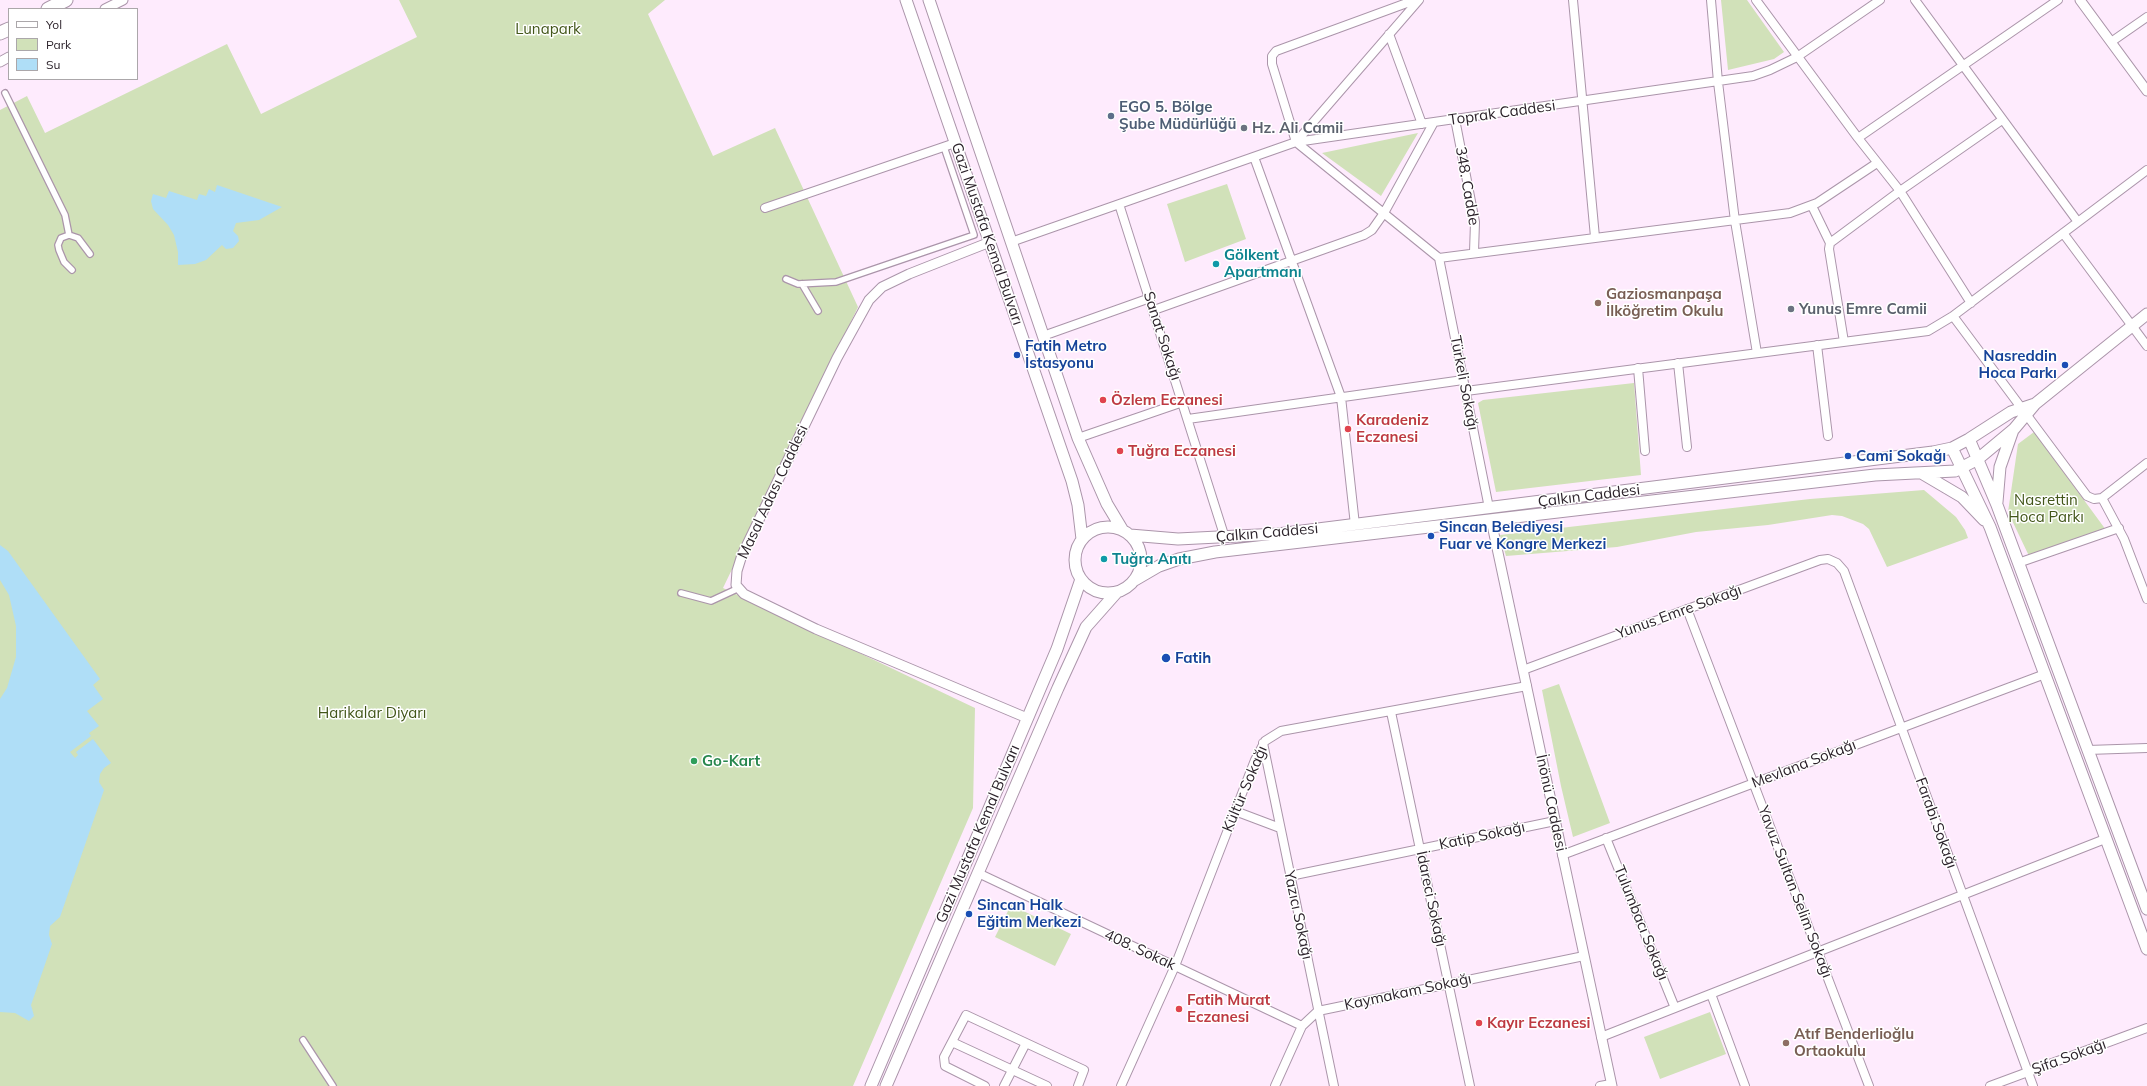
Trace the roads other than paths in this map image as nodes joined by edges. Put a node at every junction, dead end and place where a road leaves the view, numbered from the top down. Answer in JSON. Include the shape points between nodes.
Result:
{"nodes":[{"id":1,"x":66,"y":0,"type":"edge"},
{"id":2,"x":123,"y":0,"type":"edge"},
{"id":3,"x":906,"y":0,"type":"edge"},
{"id":4,"x":929,"y":0,"type":"edge"},
{"id":5,"x":1415,"y":0,"type":"edge"},
{"id":6,"x":1419,"y":0,"type":"edge"},
{"id":7,"x":1573,"y":0,"type":"edge"},
{"id":8,"x":1711,"y":0,"type":"edge"},
{"id":9,"x":1756,"y":0,"type":"edge"},
{"id":10,"x":1880,"y":0,"type":"edge"},
{"id":11,"x":1915,"y":0,"type":"edge"},
{"id":12,"x":2058,"y":0,"type":"edge"},
{"id":13,"x":2080,"y":0,"type":"edge"},
{"id":14,"x":1398,"y":3,"type":"edge"},
{"id":15,"x":50,"y":8,"type":"edge"},
{"id":16,"x":107,"y":8,"type":"edge"},
{"id":17,"x":2147,"y":17,"type":"edge"},
{"id":18,"x":1389,"y":34,"type":"junction"},
{"id":19,"x":2111,"y":42,"type":"junction"},
{"id":20,"x":1797,"y":57,"type":"junction"},
{"id":21,"x":1963,"y":66,"type":"junction"},
{"id":22,"x":1718,"y":82,"type":"junction"},
{"id":23,"x":2147,"y":91,"type":"edge"},
{"id":24,"x":5,"y":93,"type":"dead end"},
{"id":25,"x":1583,"y":101,"type":"junction"},
{"id":26,"x":1455,"y":120,"type":"junction"},
{"id":27,"x":2002,"y":120,"type":"junction"},
{"id":28,"x":1434,"y":122,"type":"junction"},
{"id":29,"x":1422,"y":124,"type":"junction"},
{"id":30,"x":1858,"y":138,"type":"junction"},
{"id":31,"x":1296,"y":142,"type":"junction"},
{"id":32,"x":955,"y":143,"type":"junction"},
{"id":33,"x":944,"y":147,"type":"junction"},
{"id":34,"x":1254,"y":157,"type":"junction"},
{"id":35,"x":1877,"y":163,"type":"junction"},
{"id":36,"x":2147,"y":170,"type":"edge"},
{"id":37,"x":1900,"y":191,"type":"junction"},
{"id":38,"x":1119,"y":204,"type":"junction"},
{"id":39,"x":1812,"y":206,"type":"junction"},
{"id":40,"x":765,"y":208,"type":"dead end"},
{"id":41,"x":1384,"y":214,"type":"junction"},
{"id":42,"x":1735,"y":220,"type":"junction"},
{"id":43,"x":2078,"y":222,"type":"junction"},
{"id":44,"x":2063,"y":233,"type":"junction"},
{"id":45,"x":69,"y":235,"type":"junction"},
{"id":46,"x":1595,"y":237,"type":"junction"},
{"id":47,"x":990,"y":242,"type":"junction"},
{"id":48,"x":1011,"y":242,"type":"junction"},
{"id":49,"x":1830,"y":243,"type":"junction"},
{"id":50,"x":1474,"y":252,"type":"junction"},
{"id":51,"x":90,"y":254,"type":"dead end"},
{"id":52,"x":1439,"y":258,"type":"junction"},
{"id":53,"x":1291,"y":261,"type":"junction"},
{"id":54,"x":72,"y":270,"type":"dead end"},
{"id":55,"x":786,"y":278,"type":"dead end"},
{"id":56,"x":802,"y":284,"type":"junction"},
{"id":57,"x":1150,"y":298,"type":"junction"},
{"id":58,"x":1971,"y":302,"type":"junction"},
{"id":59,"x":1154,"y":310,"type":"junction"},
{"id":60,"x":818,"y":311,"type":"dead end"},
{"id":61,"x":2147,"y":314,"type":"edge"},
{"id":62,"x":1953,"y":316,"type":"junction"},
{"id":63,"x":2132,"y":326,"type":"junction"},
{"id":64,"x":1043,"y":336,"type":"junction"},
{"id":65,"x":1844,"y":342,"type":"junction"},
{"id":66,"x":1817,"y":345,"type":"junction"},
{"id":67,"x":2147,"y":346,"type":"edge"},
{"id":68,"x":1757,"y":353,"type":"junction"},
{"id":69,"x":1678,"y":363,"type":"junction"},
{"id":70,"x":1638,"y":368,"type":"junction"},
{"id":71,"x":1464,"y":380,"type":"junction"},
{"id":72,"x":1466,"y":391,"type":"junction"},
{"id":73,"x":1341,"y":397,"type":"junction"},
{"id":74,"x":1183,"y":402,"type":"junction"},
{"id":75,"x":2024,"y":412,"type":"junction"},
{"id":76,"x":1188,"y":419,"type":"junction"},
{"id":77,"x":2014,"y":429,"type":"junction"},
{"id":78,"x":1828,"y":436,"type":"dead end"},
{"id":79,"x":1078,"y":438,"type":"junction"},
{"id":80,"x":1970,"y":439,"type":"junction"},
{"id":81,"x":1687,"y":447,"type":"dead end"},
{"id":82,"x":1952,"y":448,"type":"junction"},
{"id":83,"x":1644,"y":451,"type":"dead end"},
{"id":84,"x":1978,"y":459,"type":"junction"},
{"id":85,"x":2147,"y":463,"type":"edge"},
{"id":86,"x":1962,"y":468,"type":"junction"},
{"id":87,"x":1923,"y":474,"type":"junction"},
{"id":88,"x":2098,"y":498,"type":"junction"},
{"id":89,"x":1997,"y":505,"type":"junction"},
{"id":90,"x":1489,"y":508,"type":"junction"},
{"id":91,"x":1491,"y":520,"type":"junction"},
{"id":92,"x":1355,"y":525,"type":"junction"},
{"id":93,"x":1990,"y":527,"type":"junction"},
{"id":94,"x":2119,"y":528,"type":"junction"},
{"id":95,"x":1126,"y":532,"type":"junction"},
{"id":96,"x":1225,"y":538,"type":"junction"},
{"id":97,"x":1082,"y":539,"type":"junction"},
{"id":98,"x":1836,"y":562,"type":"joint"},
{"id":99,"x":2018,"y":563,"type":"junction"},
{"id":100,"x":1080,"y":579,"type":"junction"},
{"id":101,"x":1135,"y":580,"type":"junction"},
{"id":102,"x":739,"y":588,"type":"junction"},
{"id":103,"x":1117,"y":592,"type":"junction"},
{"id":104,"x":681,"y":593,"type":"dead end"},
{"id":105,"x":2146,"y":594,"type":"edge"},
{"id":106,"x":1687,"y":609,"type":"junction"},
{"id":107,"x":1523,"y":670,"type":"junction"},
{"id":108,"x":2045,"y":674,"type":"junction"},
{"id":109,"x":1527,"y":686,"type":"junction"},
{"id":110,"x":1391,"y":712,"type":"junction"},
{"id":111,"x":1027,"y":718,"type":"junction"},
{"id":112,"x":1901,"y":727,"type":"junction"},
{"id":113,"x":1263,"y":743,"type":"junction"},
{"id":114,"x":2147,"y":748,"type":"edge"},
{"id":115,"x":2088,"y":750,"type":"junction"},
{"id":116,"x":1753,"y":783,"type":"junction"},
{"id":117,"x":1235,"y":811,"type":"junction"},
{"id":118,"x":1555,"y":821,"type":"junction"},
{"id":119,"x":1280,"y":828,"type":"junction"},
{"id":120,"x":1606,"y":838,"type":"junction"},
{"id":121,"x":2105,"y":839,"type":"junction"},
{"id":122,"x":1420,"y":849,"type":"junction"},
{"id":123,"x":1562,"y":855,"type":"junction"},
{"id":124,"x":978,"y":873,"type":"junction"},
{"id":125,"x":1290,"y":876,"type":"junction"},
{"id":126,"x":2143,"y":889,"type":"edge"},
{"id":127,"x":1963,"y":895,"type":"junction"},
{"id":128,"x":2147,"y":910,"type":"edge"},
{"id":129,"x":2147,"y":949,"type":"edge"},
{"id":130,"x":1818,"y":953,"type":"junction"},
{"id":131,"x":1584,"y":956,"type":"junction"},
{"id":132,"x":1175,"y":966,"type":"junction"},
{"id":133,"x":1449,"y":984,"type":"junction"},
{"id":134,"x":1711,"y":994,"type":"junction"},
{"id":135,"x":1675,"y":1008,"type":"junction"},
{"id":136,"x":1318,"y":1011,"type":"junction"},
{"id":137,"x":1302,"y":1026,"type":"junction"},
{"id":138,"x":2147,"y":1028,"type":"edge"},
{"id":139,"x":1601,"y":1037,"type":"junction"},
{"id":140,"x":303,"y":1040,"type":"dead end"},
{"id":141,"x":952,"y":1042,"type":"junction"},
{"id":142,"x":1026,"y":1043,"type":"junction"},
{"id":143,"x":1012,"y":1070,"type":"junction"},
{"id":144,"x":2028,"y":1072,"type":"junction"},
{"id":145,"x":1611,"y":1085,"type":"edge"},
{"id":146,"x":332,"y":1086,"type":"edge"},
{"id":147,"x":871,"y":1086,"type":"edge"},
{"id":148,"x":886,"y":1086,"type":"edge"},
{"id":149,"x":985,"y":1086,"type":"edge"},
{"id":150,"x":1004,"y":1086,"type":"edge"},
{"id":151,"x":1047,"y":1086,"type":"edge"},
{"id":152,"x":1078,"y":1086,"type":"edge"},
{"id":153,"x":1121,"y":1086,"type":"edge"},
{"id":154,"x":1275,"y":1086,"type":"edge"},
{"id":155,"x":1334,"y":1086,"type":"edge"},
{"id":156,"x":1470,"y":1086,"type":"edge"},
{"id":157,"x":1600,"y":1086,"type":"edge"},
{"id":158,"x":1745,"y":1086,"type":"edge"},
{"id":159,"x":1869,"y":1086,"type":"edge"},
{"id":160,"x":1990,"y":1086,"type":"edge"},
{"id":161,"x":2033,"y":1086,"type":"edge"}],
"edges":[{"from":1,"to":15,"type":"highway"},
{"from":2,"to":16,"type":"street"},
{"from":3,"to":32,"type":"main road","name":"Gazi Mustafa Kemal Bulvarı"},
{"from":4,"to":48,"type":"main road","name":"Gazi Mustafa Kemal Bulvarı"},
{"from":5,"to":14,"type":"street"},
{"from":6,"to":18,"type":"street"},
{"from":7,"to":25,"type":"street"},
{"from":8,"to":22,"type":"street"},
{"from":9,"to":20,"type":"street"},
{"from":10,"to":20,"type":"street","name":"Toprak Caddesi"},
{"from":11,"to":21,"type":"street"},
{"from":12,"to":21,"type":"street"},
{"from":13,"to":19,"type":"street"},
{"from":14,"to":31,"type":"street","via":[[1276,51],[1272,56],[1272,64]]},
{"from":17,"to":19,"type":"street"},
{"from":18,"to":29,"type":"street"},
{"from":18,"to":31,"type":"street"},
{"from":19,"to":23,"type":"street"},
{"from":20,"to":22,"type":"street","name":"Toprak Caddesi","via":[[1762,73]]},
{"from":20,"to":30,"type":"street"},
{"from":21,"to":27,"type":"street"},
{"from":21,"to":30,"type":"street"},
{"from":22,"to":25,"type":"street","name":"Toprak Caddesi"},
{"from":22,"to":42,"type":"street"},
{"from":24,"to":45,"type":"street","via":[[65,214]]},
{"from":25,"to":26,"type":"street","name":"Toprak Caddesi"},
{"from":25,"to":46,"type":"street"},
{"from":26,"to":28,"type":"street","name":"Toprak Caddesi"},
{"from":26,"to":50,"type":"street","name":"348. Cadde","via":[[1475,222]]},
{"from":27,"to":37,"type":"street"},
{"from":27,"to":43,"type":"street"},
{"from":28,"to":29,"type":"street"},
{"from":28,"to":41,"type":"street","name":"Toprak Caddesi"},
{"from":29,"to":31,"type":"street"},
{"from":30,"to":35,"type":"street"},
{"from":31,"to":34,"type":"street"},
{"from":31,"to":41,"type":"street"},
{"from":32,"to":33,"type":"street"},
{"from":32,"to":47,"type":"main road","name":"Gazi Mustafa Kemal Bulvarı"},
{"from":33,"to":40,"type":"street"},
{"from":33,"to":56,"type":"street","via":[[974,234],[836,282]]},
{"from":34,"to":38,"type":"street"},
{"from":34,"to":53,"type":"street"},
{"from":35,"to":37,"type":"street"},
{"from":35,"to":39,"type":"street"},
{"from":36,"to":43,"type":"street"},
{"from":37,"to":49,"type":"street"},
{"from":37,"to":58,"type":"street"},
{"from":38,"to":48,"type":"street"},
{"from":38,"to":57,"type":"street","name":"Sanat Sokağı"},
{"from":39,"to":42,"type":"street","via":[[1783,214]]},
{"from":39,"to":49,"type":"street"},
{"from":41,"to":52,"type":"street"},
{"from":41,"to":53,"type":"street","name":"Toprak Caddesi","via":[[1372,230],[1364,235]]},
{"from":42,"to":46,"type":"street"},
{"from":42,"to":68,"type":"street"},
{"from":43,"to":44,"type":"street"},
{"from":44,"to":58,"type":"street"},
{"from":44,"to":63,"type":"street"},
{"from":45,"to":51,"type":"street","via":[[81,240]]},
{"from":45,"to":54,"type":"street","via":[[60,239],[58,248],[64,262]]},
{"from":46,"to":50,"type":"street"},
{"from":47,"to":97,"type":"main road","name":"Gazi Mustafa Kemal Bulvarı","via":[[1072,481]]},
{"from":47,"to":102,"type":"street","name":"Masal Adası Caddesi","via":[[909,274],[882,287],[869,300],[834,364],[742,555],[737,572],[736,585]]},
{"from":48,"to":64,"type":"main road","name":"Gazi Mustafa Kemal Bulvarı"},
{"from":49,"to":65,"type":"street"},
{"from":50,"to":52,"type":"street"},
{"from":52,"to":71,"type":"street","name":"Türkeli Sokağı"},
{"from":53,"to":59,"type":"street","name":"Toprak Caddesi"},
{"from":53,"to":73,"type":"street"},
{"from":55,"to":56,"type":"street"},
{"from":56,"to":60,"type":"street"},
{"from":57,"to":59,"type":"street","name":"Sanat Sokağı"},
{"from":57,"to":64,"type":"street"},
{"from":58,"to":62,"type":"street"},
{"from":59,"to":74,"type":"street","name":"Sanat Sokağı"},
{"from":61,"to":63,"type":"main road","name":"Çalkın Caddesi"},
{"from":62,"to":65,"type":"street","via":[[1922,333]]},
{"from":62,"to":75,"type":"street"},
{"from":63,"to":67,"type":"street"},
{"from":63,"to":75,"type":"main road","name":"Çalkın Caddesi"},
{"from":64,"to":79,"type":"main road","name":"Gazi Mustafa Kemal Bulvarı"},
{"from":65,"to":66,"type":"street"},
{"from":66,"to":68,"type":"street"},
{"from":66,"to":78,"type":"street"},
{"from":68,"to":69,"type":"street"},
{"from":69,"to":70,"type":"street"},
{"from":69,"to":81,"type":"street"},
{"from":70,"to":72,"type":"street"},
{"from":70,"to":83,"type":"street"},
{"from":71,"to":72,"type":"street","name":"Türkeli Sokağı"},
{"from":71,"to":73,"type":"street"},
{"from":72,"to":90,"type":"street","name":"Türkeli Sokağı"},
{"from":73,"to":76,"type":"street"},
{"from":73,"to":92,"type":"street"},
{"from":74,"to":76,"type":"street","name":"Sanat Sokağı"},
{"from":74,"to":79,"type":"street"},
{"from":75,"to":77,"type":"main road","name":"Çalkın Caddesi"},
{"from":75,"to":80,"type":"main road","name":"Çalkın Caddesi","via":[[2011,412]]},
{"from":75,"to":88,"type":"street","via":[[2087,496]]},
{"from":76,"to":96,"type":"street","name":"Sanat Sokağı"},
{"from":77,"to":84,"type":"main road","name":"Çalkın Caddesi"},
{"from":77,"to":89,"type":"main road","name":"Çalkın Caddesi","via":[[2000,467]]},
{"from":79,"to":95,"type":"main road","name":"Gazi Mustafa Kemal Bulvarı","via":[[1107,504]]},
{"from":80,"to":82,"type":"main road","name":"Çalkın Caddesi"},
{"from":80,"to":84,"type":"main road"},
{"from":82,"to":86,"type":"main road"},
{"from":82,"to":90,"type":"main road","name":"Çalkın Caddesi"},
{"from":84,"to":86,"type":"main road","name":"Çalkın Caddesi"},
{"from":84,"to":89,"type":"main road"},
{"from":85,"to":88,"type":"street"},
{"from":86,"to":87,"type":"main road","name":"Çalkın Caddesi"},
{"from":86,"to":93,"type":"main road"},
{"from":87,"to":91,"type":"main road","name":"Çalkın Caddesi","via":[[1874,476]]},
{"from":87,"to":93,"type":"main road","via":[[1962,497]]},
{"from":88,"to":94,"type":"street"},
{"from":89,"to":99,"type":"main road"},
{"from":90,"to":91,"type":"main road"},
{"from":90,"to":92,"type":"main road","name":"Çalkın Caddesi"},
{"from":91,"to":101,"type":"main road","name":"Çalkın Caddesi","via":[[1215,552],[1179,559]]},
{"from":91,"to":107,"type":"street","name":"İnönü Caddesi"},
{"from":92,"to":96,"type":"main road","name":"Çalkın Caddesi"},
{"from":93,"to":108,"type":"main road"},
{"from":94,"to":99,"type":"street"},
{"from":94,"to":105,"type":"street"},
{"from":95,"to":96,"type":"main road","name":"Çalkın Caddesi","via":[[1178,539]]},
{"from":95,"to":97,"type":"main road","via":[[1112,527],[1101,527]]},
{"from":95,"to":101,"type":"main road","via":[[1136,542],[1141,560]]},
{"from":97,"to":100,"type":"main road","via":[[1076,549],[1074,560]]},
{"from":98,"to":106,"type":"street","name":"Yunus Emre Sokağı","via":[[1820,560]]},
{"from":98,"to":112,"type":"street","name":"Farabi Sokağı","via":[[1844,572]]},
{"from":99,"to":115,"type":"main road"},
{"from":100,"to":103,"type":"main road","via":[[1097,591]]},
{"from":100,"to":111,"type":"main road","name":"Gazi Mustafa Kemal Bulvarı","via":[[1057,649]]},
{"from":101,"to":103,"type":"main road"},
{"from":102,"to":104,"type":"street","via":[[712,601]]},
{"from":102,"to":111,"type":"street","via":[[744,594],[816,629]]},
{"from":103,"to":124,"type":"main road","name":"Gazi Mustafa Kemal Bulvarı","via":[[1086,627]]},
{"from":106,"to":107,"type":"street","name":"Yunus Emre Sokağı"},
{"from":106,"to":116,"type":"street","name":"Yavuz Sultan Selim Sokağı"},
{"from":107,"to":109,"type":"street","name":"İnönü Caddesi"},
{"from":108,"to":112,"type":"street","name":"Mevlana Sokağı"},
{"from":108,"to":121,"type":"main road"},
{"from":109,"to":110,"type":"street","name":"Kültür Sokağı"},
{"from":109,"to":118,"type":"street","name":"İnönü Caddesi"},
{"from":110,"to":113,"type":"street","name":"Kültür Sokağı","via":[[1281,731],[1271,735]]},
{"from":110,"to":122,"type":"street","name":"İdareci Sokağı"},
{"from":111,"to":147,"type":"main road","name":"Gazi Mustafa Kemal Bulvarı"},
{"from":112,"to":116,"type":"street","name":"Mevlana Sokağı"},
{"from":112,"to":127,"type":"street","name":"Farabi Sokağı"},
{"from":113,"to":117,"type":"street","name":"Kültür Sokağı"},
{"from":113,"to":119,"type":"street","name":"Yazıcı Sokağı"},
{"from":114,"to":115,"type":"street"},
{"from":115,"to":126,"type":"main road"},
{"from":116,"to":120,"type":"street","name":"Mevlana Sokağı"},
{"from":116,"to":130,"type":"street","name":"Yavuz Sultan Selim Sokağı"},
{"from":117,"to":119,"type":"street"},
{"from":117,"to":132,"type":"street","name":"Kültür Sokağı"},
{"from":118,"to":122,"type":"street","name":"Katip Sokağı"},
{"from":118,"to":123,"type":"street","name":"İnönü Caddesi"},
{"from":119,"to":125,"type":"street","name":"Yazıcı Sokağı"},
{"from":120,"to":123,"type":"street","name":"Mevlana Sokağı"},
{"from":120,"to":135,"type":"street","name":"Tulumbacı Sokağı"},
{"from":121,"to":127,"type":"street"},
{"from":121,"to":129,"type":"main road"},
{"from":122,"to":125,"type":"street","name":"Katip Sokağı"},
{"from":122,"to":133,"type":"street","name":"İdareci Sokağı"},
{"from":123,"to":131,"type":"street","name":"İnönü Caddesi"},
{"from":124,"to":132,"type":"street","name":"408. Sokak"},
{"from":124,"to":148,"type":"main road","name":"Gazi Mustafa Kemal Bulvarı"},
{"from":125,"to":136,"type":"street","name":"Yazıcı Sokağı"},
{"from":126,"to":128,"type":"main road"},
{"from":127,"to":130,"type":"street"},
{"from":127,"to":144,"type":"street","name":"Farabi Sokağı"},
{"from":130,"to":134,"type":"street"},
{"from":130,"to":159,"type":"street","name":"Yavuz Sultan Selim Sokağı"},
{"from":131,"to":133,"type":"street","name":"Kaymakam Sokağı"},
{"from":131,"to":139,"type":"street","name":"İnönü Caddesi"},
{"from":132,"to":137,"type":"street","name":"408. Sokak"},
{"from":132,"to":153,"type":"street","name":"Kültür Sokağı"},
{"from":133,"to":136,"type":"street","name":"Kaymakam Sokağı"},
{"from":133,"to":156,"type":"street","name":"İdareci Sokağı"},
{"from":134,"to":135,"type":"street"},
{"from":134,"to":158,"type":"street"},
{"from":135,"to":139,"type":"street"},
{"from":136,"to":137,"type":"street"},
{"from":136,"to":155,"type":"street","name":"Yazıcı Sokağı"},
{"from":137,"to":154,"type":"street"},
{"from":138,"to":144,"type":"street","name":"Şifa Sokağı"},
{"from":139,"to":145,"type":"street","name":"İnönü Caddesi"},
{"from":140,"to":146,"type":"street"},
{"from":141,"to":142,"type":"street","via":[[966,1015]]},
{"from":141,"to":143,"type":"street"},
{"from":141,"to":149,"type":"street","via":[[944,1057],[945,1066]]},
{"from":142,"to":143,"type":"street"},
{"from":142,"to":152,"type":"street","via":[[1084,1070]]},
{"from":143,"to":150,"type":"street"},
{"from":143,"to":151,"type":"street"},
{"from":144,"to":160,"type":"street","name":"Şifa Sokağı"},
{"from":144,"to":161,"type":"street","name":"Farabi Sokağı"},
{"from":145,"to":157,"type":"street"}]}
